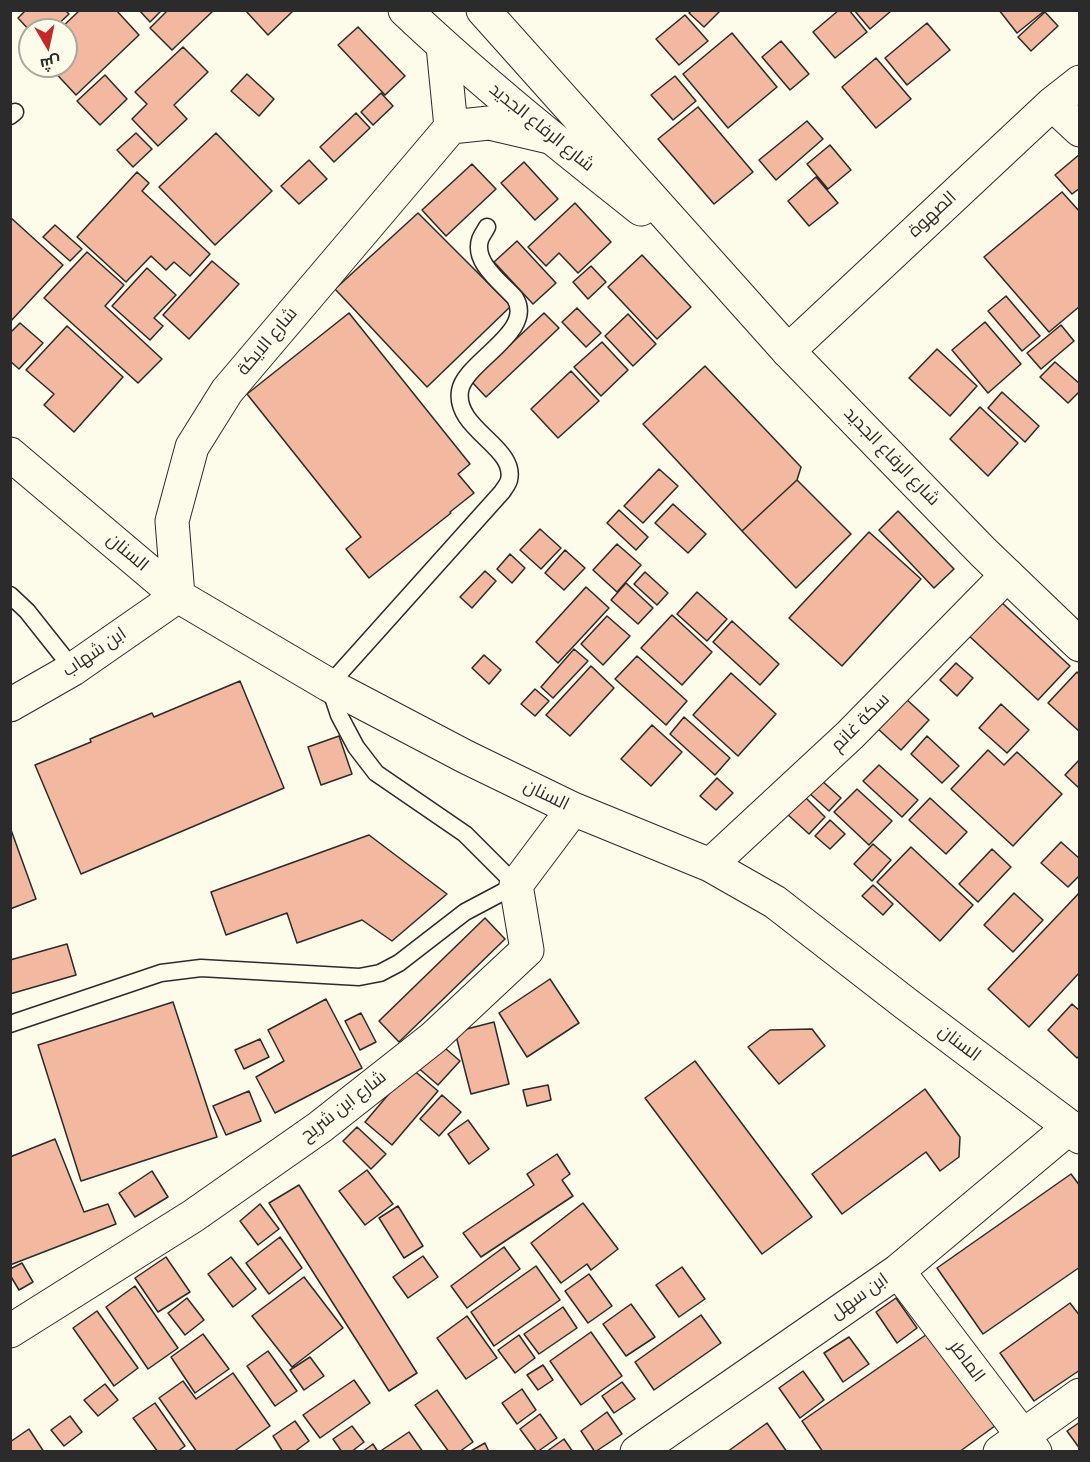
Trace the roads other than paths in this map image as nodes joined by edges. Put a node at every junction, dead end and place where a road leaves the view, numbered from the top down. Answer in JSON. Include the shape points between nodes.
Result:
{"nodes":[{"id":1,"x":405,"y":10,"type":"edge"},
{"id":2,"x":483,"y":10,"type":"edge"},
{"id":3,"x":442,"y":46,"type":"junction"},
{"id":4,"x":1080,"y":82,"type":"edge"},
{"id":5,"x":1052,"y":104,"type":"junction"},
{"id":6,"x":451,"y":127,"type":"junction"},
{"id":7,"x":1080,"y":130,"type":"edge"},
{"id":8,"x":549,"y":136,"type":"junction"},
{"id":9,"x":487,"y":227,"type":"dead end"},
{"id":10,"x":709,"y":262,"type":"junction"},
{"id":11,"x":788,"y":351,"type":"junction"},
{"id":12,"x":10,"y":454,"type":"edge"},
{"id":13,"x":1007,"y":575,"type":"junction"},
{"id":14,"x":10,"y":595,"type":"edge"},
{"id":15,"x":178,"y":596,"type":"junction"},
{"id":16,"x":1080,"y":645,"type":"edge"},
{"id":17,"x":73,"y":669,"type":"junction"},
{"id":18,"x":329,"y":685,"type":"junction"},
{"id":19,"x":10,"y":705,"type":"edge"},
{"id":20,"x":573,"y":809,"type":"junction"},
{"id":21,"x":710,"y":865,"type":"junction"},
{"id":22,"x":516,"y":885,"type":"junction"},
{"id":23,"x":10,"y":1024,"type":"edge"},
{"id":24,"x":1075,"y":1132,"type":"edge"},
{"id":25,"x":898,"y":1271,"type":"junction"},
{"id":26,"x":10,"y":1331,"type":"edge"},
{"id":27,"x":1080,"y":1395,"type":"edge"},
{"id":28,"x":1019,"y":1446,"type":"edge"},
{"id":29,"x":637,"y":1452,"type":"edge"}],
"edges":[{"from":1,"to":3,"type":"street","name":"شارع الرفاع الجديد"},
{"from":2,"to":10,"type":"street","name":"شارع الرفاع الجديد"},
{"from":3,"to":6,"type":"street"},
{"from":3,"to":8,"type":"street","name":"شارع الرفاع الجديد"},
{"from":4,"to":5,"type":"street","name":"الصهوة"},
{"from":5,"to":7,"type":"street"},
{"from":5,"to":11,"type":"street","name":"الصهوة"},
{"from":6,"to":8,"type":"street","via":[[489,123]]},
{"from":6,"to":15,"type":"street","name":"شارع الايكة","via":[[227,391],[192,447],[172,521]]},
{"from":8,"to":10,"type":"street","name":"شارع الرفاع الجديد"},
{"from":9,"to":18,"type":"lane","via":[[480,240],[479,254],[515,298],[518,318],[512,330],[466,377],[460,390],[460,404],[472,424],[501,453],[508,465],[509,480]]},
{"from":10,"to":11,"type":"street","name":"شارع الرفاع الجديد"},
{"from":11,"to":13,"type":"street","name":"شارع الرفاع الجديد"},
{"from":12,"to":15,"type":"street","name":"السنان"},
{"from":13,"to":16,"type":"street","name":"شارع الرفاع الجديد"},
{"from":13,"to":21,"type":"street","name":"سكة غانم","via":[[850,735]]},
{"from":14,"to":17,"type":"lane"},
{"from":15,"to":17,"type":"street","name":"ابن شهاب"},
{"from":15,"to":18,"type":"street","name":"السنان"},
{"from":17,"to":19,"type":"street","name":"ابن شهاب"},
{"from":18,"to":20,"type":"street","name":"السنان"},
{"from":18,"to":22,"type":"lane","via":[[343,723],[376,773],[465,834]]},
{"from":20,"to":21,"type":"street","name":"السنان"},
{"from":20,"to":22,"type":"street"},
{"from":21,"to":24,"type":"street","name":"السنان","via":[[775,902]]},
{"from":22,"to":23,"type":"lane","via":[[465,912],[380,973],[359,977],[182,969]]},
{"from":22,"to":26,"type":"street","name":"شارع ابن شريح","via":[[527,950],[433,1038],[320,1127],[193,1216]]},
{"from":24,"to":25,"type":"street","name":"ابن سهل"},
{"from":25,"to":28,"type":"street","name":"الماطر"},
{"from":25,"to":29,"type":"street","name":"ابن سهل"},
{"from":27,"to":28,"type":"street"}]}
